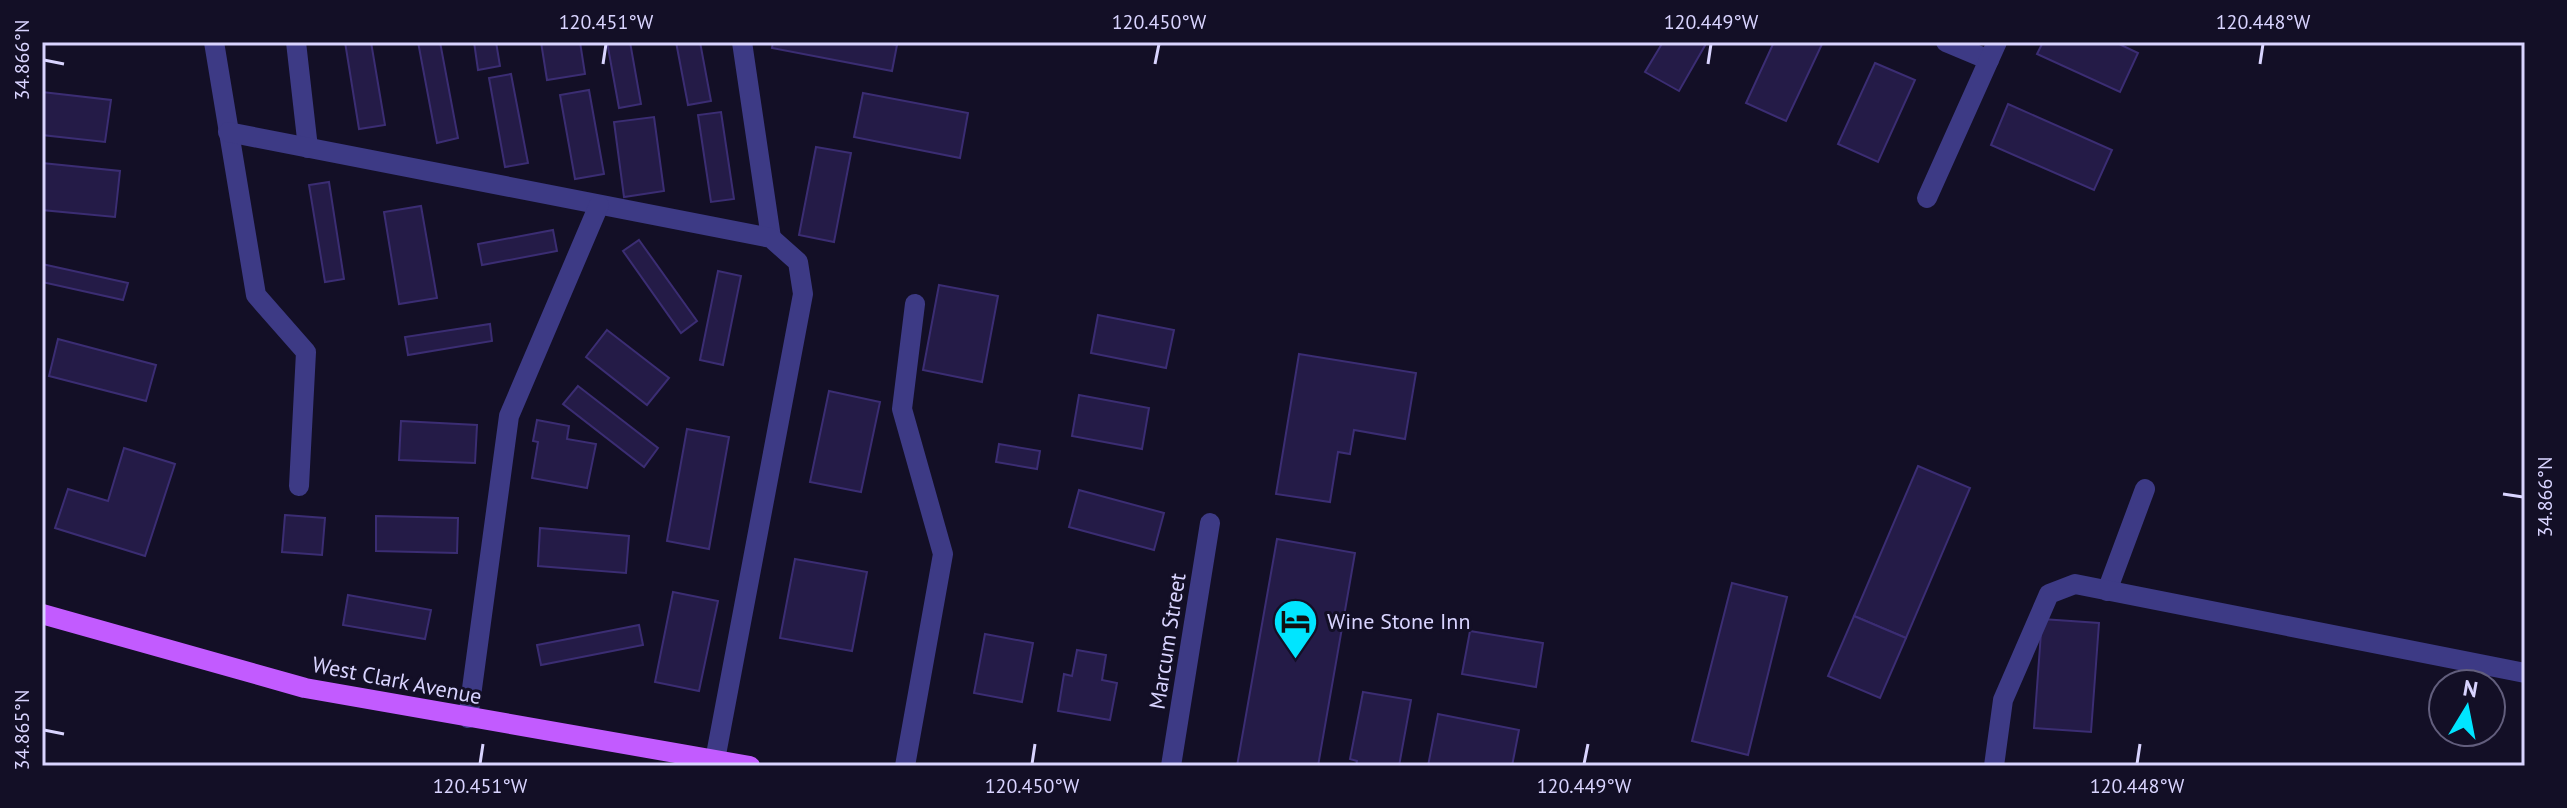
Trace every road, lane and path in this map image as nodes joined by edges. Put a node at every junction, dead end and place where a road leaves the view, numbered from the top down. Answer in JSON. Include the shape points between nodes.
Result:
{"nodes":[{"id":1,"x":214,"y":42,"type":"edge"},
{"id":2,"x":296,"y":42,"type":"edge"},
{"id":3,"x":742,"y":42,"type":"edge"},
{"id":4,"x":1946,"y":42,"type":"edge"},
{"id":5,"x":1993,"y":51,"type":"edge"},
{"id":6,"x":228,"y":132,"type":"junction"},
{"id":7,"x":308,"y":148,"type":"junction"},
{"id":8,"x":1927,"y":198,"type":"dead end"},
{"id":9,"x":599,"y":205,"type":"junction"},
{"id":10,"x":771,"y":238,"type":"junction"},
{"id":11,"x":915,"y":304,"type":"dead end"},
{"id":12,"x":299,"y":486,"type":"dead end"},
{"id":13,"x":2145,"y":489,"type":"dead end"},
{"id":14,"x":1210,"y":523,"type":"dead end"},
{"id":15,"x":2107,"y":591,"type":"junction"},
{"id":16,"x":42,"y":614,"type":"edge"},
{"id":17,"x":2525,"y":673,"type":"edge"},
{"id":18,"x":468,"y":718,"type":"junction"},
{"id":19,"x":715,"y":760,"type":"junction"},
{"id":20,"x":750,"y":766,"type":"edge"},
{"id":21,"x":905,"y":766,"type":"edge"},
{"id":22,"x":1171,"y":766,"type":"edge"},
{"id":23,"x":1994,"y":766,"type":"edge"}],
"edges":[{"from":1,"to":6,"type":"street"},
{"from":2,"to":7,"type":"street"},
{"from":3,"to":10,"type":"street"},
{"from":4,"to":5,"type":"street"},
{"from":5,"to":8,"type":"street"},
{"from":6,"to":7,"type":"street"},
{"from":6,"to":12,"type":"street","via":[[256,295],[306,352]]},
{"from":7,"to":9,"type":"street"},
{"from":9,"to":10,"type":"street"},
{"from":9,"to":18,"type":"street","via":[[509,416]]},
{"from":10,"to":19,"type":"street","via":[[798,262],[803,294]]},
{"from":11,"to":21,"type":"street","via":[[902,409],[943,554]]},
{"from":13,"to":15,"type":"street"},
{"from":14,"to":22,"type":"street","name":"Marcum Street"},
{"from":15,"to":17,"type":"street"},
{"from":15,"to":23,"type":"street","via":[[2075,584],[2049,594],[2003,700]]},
{"from":16,"to":18,"type":"main road","name":"West Clark Avenue","via":[[305,688]]},
{"from":18,"to":19,"type":"main road","name":"West Clark Avenue"},
{"from":19,"to":20,"type":"main road","name":"West Clark Avenue"}]}
